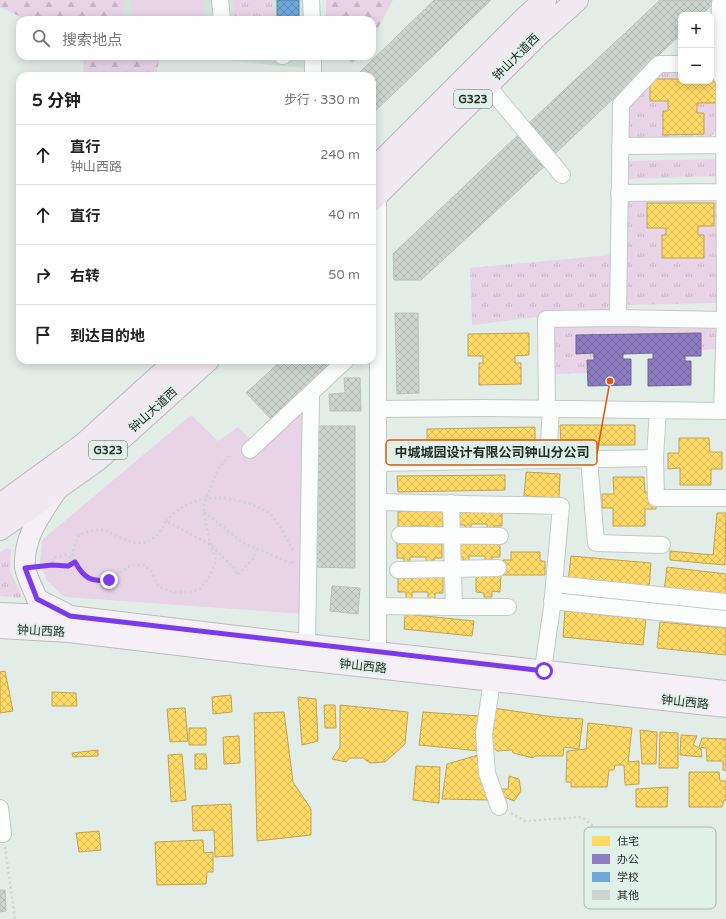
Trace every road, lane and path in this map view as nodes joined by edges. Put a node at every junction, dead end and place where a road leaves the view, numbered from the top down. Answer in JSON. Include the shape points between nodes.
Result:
{"nodes":[{"id":1,"x":220,"y":0,"type":"edge"},
{"id":2,"x":311,"y":0,"type":"edge"},
{"id":3,"x":545,"y":0,"type":"edge"},
{"id":4,"x":577,"y":0,"type":"edge"},
{"id":5,"x":720,"y":3,"type":"dead end"},
{"id":6,"x":222,"y":16,"type":"edge"},
{"id":7,"x":312,"y":16,"type":"edge"},
{"id":8,"x":313,"y":60,"type":"edge"},
{"id":9,"x":678,"y":64,"type":"edge"},
{"id":10,"x":714,"y":68,"type":"edge"},
{"id":11,"x":313,"y":72,"type":"edge"},
{"id":12,"x":481,"y":77,"type":"junction"},
{"id":13,"x":724,"y":145,"type":"junction"},
{"id":14,"x":620,"y":146,"type":"junction"},
{"id":15,"x":376,"y":167,"type":"edge"},
{"id":16,"x":562,"y":175,"type":"dead end"},
{"id":17,"x":376,"y":192,"type":"edge"},
{"id":18,"x":724,"y":192,"type":"junction"},
{"id":19,"x":619,"y":193,"type":"junction"},
{"id":20,"x":618,"y":318,"type":"junction"},
{"id":21,"x":725,"y":320,"type":"junction"},
{"id":22,"x":173,"y":364,"type":"edge"},
{"id":23,"x":204,"y":364,"type":"edge"},
{"id":24,"x":342,"y":364,"type":"edge"},
{"id":25,"x":376,"y":364,"type":"edge"},
{"id":26,"x":310,"y":393,"type":"junction"},
{"id":27,"x":378,"y":409,"type":"junction"},
{"id":28,"x":549,"y":409,"type":"junction"},
{"id":29,"x":658,"y":410,"type":"junction"},
{"id":30,"x":724,"y":411,"type":"edge"},
{"id":31,"x":250,"y":450,"type":"dead end"},
{"id":32,"x":229,"y":456,"type":"dead end"},
{"id":33,"x":655,"y":458,"type":"junction"},
{"id":34,"x":589,"y":459,"type":"junction"},
{"id":35,"x":548,"y":460,"type":"junction"},
{"id":36,"x":378,"y":463,"type":"junction"},
{"id":37,"x":58,"y":488,"type":"junction"},
{"id":38,"x":726,"y":498,"type":"edge"},
{"id":39,"x":206,"y":499,"type":"junction"},
{"id":40,"x":378,"y":502,"type":"junction"},
{"id":41,"x":451,"y":503,"type":"junction"},
{"id":42,"x":0,"y":505,"type":"edge"},
{"id":43,"x":204,"y":511,"type":"junction"},
{"id":44,"x":166,"y":521,"type":"junction"},
{"id":45,"x":0,"y":529,"type":"edge"},
{"id":46,"x":400,"y":536,"type":"dead end"},
{"id":47,"x":452,"y":536,"type":"junction"},
{"id":48,"x":500,"y":536,"type":"dead end"},
{"id":49,"x":662,"y":544,"type":"dead end"},
{"id":50,"x":211,"y":545,"type":"junction"},
{"id":51,"x":256,"y":550,"type":"junction"},
{"id":52,"x":295,"y":554,"type":"dead end"},
{"id":53,"x":294,"y":559,"type":"dead end"},
{"id":54,"x":75,"y":562,"type":"junction"},
{"id":55,"x":47,"y":565,"type":"junction"},
{"id":56,"x":25,"y":568,"type":"junction"},
{"id":57,"x":498,"y":568,"type":"dead end"},
{"id":58,"x":453,"y":569,"type":"junction"},
{"id":59,"x":398,"y":570,"type":"dead end"},
{"id":60,"x":554,"y":584,"type":"junction"},
{"id":61,"x":653,"y":595,"type":"junction"},
{"id":62,"x":552,"y":601,"type":"junction"},
{"id":63,"x":726,"y":602,"type":"edge"},
{"id":64,"x":378,"y":606,"type":"junction"},
{"id":65,"x":454,"y":606,"type":"junction"},
{"id":66,"x":508,"y":606,"type":"dead end"},
{"id":67,"x":652,"y":611,"type":"junction"},
{"id":68,"x":0,"y":612,"type":"edge"},
{"id":69,"x":70,"y":616,"type":"junction"},
{"id":70,"x":726,"y":619,"type":"edge"},
{"id":71,"x":0,"y":628,"type":"edge"},
{"id":72,"x":307,"y":644,"type":"junction"},
{"id":73,"x":378,"y":660,"type":"junction"},
{"id":74,"x":492,"y":673,"type":"junction"},
{"id":75,"x":542,"y":678,"type":"junction"},
{"id":76,"x":726,"y":691,"type":"edge"},
{"id":77,"x":726,"y":707,"type":"edge"},
{"id":78,"x":0,"y":808,"type":"edge"},
{"id":79,"x":499,"y":808,"type":"joint"},
{"id":80,"x":594,"y":827,"type":"dead end"},
{"id":81,"x":3,"y":834,"type":"joint"},
{"id":82,"x":15,"y":919,"type":"edge"}],
"edges":[{"from":1,"to":6,"type":"street"},
{"from":2,"to":7,"type":"street"},
{"from":3,"to":12,"type":"highway","name":"钟山大道西","number":"G323","via":[[524,18]]},
{"from":4,"to":12,"type":"highway","name":"钟山大道西","number":"G323","via":[[539,34]]},
{"from":5,"to":10,"type":"street"},
{"from":8,"to":11,"type":"street"},
{"from":9,"to":14,"type":"street","via":[[659,64],[620,104]]},
{"from":10,"to":13,"type":"street","via":[[724,81]]},
{"from":12,"to":15,"type":"highway","name":"钟山大道西","number":"G323"},
{"from":12,"to":16,"type":"street"},
{"from":12,"to":17,"type":"highway","name":"钟山大道西","number":"G323"},
{"from":13,"to":14,"type":"street"},
{"from":13,"to":18,"type":"street"},
{"from":14,"to":19,"type":"street"},
{"from":18,"to":19,"type":"street"},
{"from":18,"to":21,"type":"street"},
{"from":19,"to":20,"type":"street"},
{"from":20,"to":21,"type":"street"},
{"from":20,"to":28,"type":"street","via":[[546,319]]},
{"from":21,"to":30,"type":"street"},
{"from":22,"to":42,"type":"highway","name":"钟山大道西","number":"G323","via":[[84,444]]},
{"from":23,"to":37,"type":"highway","name":"钟山大道西","number":"G323","via":[[97,460]]},
{"from":24,"to":26,"type":"street"},
{"from":25,"to":27,"type":"street"},
{"from":26,"to":31,"type":"street"},
{"from":26,"to":72,"type":"street"},
{"from":27,"to":28,"type":"street"},
{"from":27,"to":36,"type":"street"},
{"from":28,"to":29,"type":"street"},
{"from":28,"to":35,"type":"street"},
{"from":29,"to":30,"type":"street"},
{"from":29,"to":33,"type":"street"},
{"from":32,"to":39,"type":"path","via":[[217,470]]},
{"from":33,"to":34,"type":"street"},
{"from":33,"to":38,"type":"street","via":[[656,498]]},
{"from":34,"to":35,"type":"street"},
{"from":34,"to":49,"type":"street","via":[[596,542]]},
{"from":35,"to":36,"type":"street"},
{"from":36,"to":40,"type":"street"},
{"from":37,"to":45,"type":"highway","name":"钟山大道西","number":"G323"},
{"from":37,"to":56,"type":"main road","via":[[36,521],[28,541]]},
{"from":39,"to":43,"type":"path"},
{"from":39,"to":44,"type":"path","via":[[189,503]]},
{"from":39,"to":52,"type":"path","via":[[222,498],[268,512],[280,526]]},
{"from":40,"to":41,"type":"street"},
{"from":40,"to":64,"type":"street"},
{"from":41,"to":47,"type":"street"},
{"from":41,"to":60,"type":"street","via":[[561,506]]},
{"from":43,"to":50,"type":"path"},
{"from":43,"to":51,"type":"path","via":[[243,543]]},
{"from":44,"to":50,"type":"path"},
{"from":44,"to":54,"type":"path","via":[[160,532],[145,543],[130,542],[105,531],[88,531],[79,535],[72,552]]},
{"from":46,"to":47,"type":"street"},
{"from":47,"to":48,"type":"street"},
{"from":47,"to":58,"type":"street"},
{"from":50,"to":51,"type":"path","via":[[235,569],[237,575],[253,559]]},
{"from":50,"to":54,"type":"path","via":[[216,560],[210,576],[200,589],[189,592],[173,592],[159,587],[144,565],[131,566],[109,580],[96,581],[82,574]]},
{"from":51,"to":53,"type":"path","via":[[293,564]]},
{"from":54,"to":55,"type":"path","via":[[68,566]]},
{"from":54,"to":55,"type":"path","via":[[68,555],[56,557]]},
{"from":55,"to":56,"type":"path"},
{"from":56,"to":69,"type":"main road","via":[[37,599]]},
{"from":57,"to":58,"type":"street"},
{"from":58,"to":59,"type":"street"},
{"from":58,"to":65,"type":"street"},
{"from":60,"to":61,"type":"street"},
{"from":60,"to":62,"type":"street"},
{"from":61,"to":63,"type":"street"},
{"from":61,"to":67,"type":"street"},
{"from":62,"to":67,"type":"street"},
{"from":62,"to":75,"type":"street"},
{"from":64,"to":65,"type":"street"},
{"from":64,"to":73,"type":"street"},
{"from":65,"to":66,"type":"street"},
{"from":67,"to":70,"type":"street"},
{"from":68,"to":69,"type":"main road","name":"钟山西路"},
{"from":69,"to":72,"type":"main road","name":"钟山西路"},
{"from":71,"to":73,"type":"main road","name":"钟山西路"},
{"from":72,"to":73,"type":"main road","name":"钟山西路"},
{"from":73,"to":74,"type":"main road","name":"钟山西路"},
{"from":74,"to":75,"type":"main road","name":"钟山西路"},
{"from":74,"to":79,"type":"street","via":[[484,734],[487,773]]},
{"from":75,"to":76,"type":"main road","name":"钟山西路"},
{"from":75,"to":77,"type":"main road","name":"钟山西路"},
{"from":78,"to":81,"type":"street"},
{"from":79,"to":80,"type":"path","via":[[525,821],[582,817]]},
{"from":81,"to":82,"type":"path"}]}
